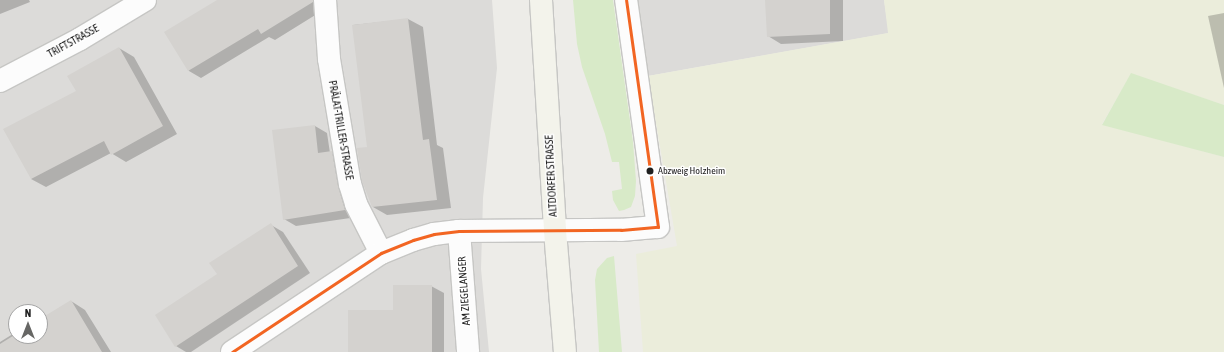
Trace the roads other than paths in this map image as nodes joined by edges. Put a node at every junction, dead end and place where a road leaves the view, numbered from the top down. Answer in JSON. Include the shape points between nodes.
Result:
{"nodes":[{"id":1,"x":145,"y":0,"type":"edge"},
{"id":2,"x":325,"y":0,"type":"edge"},
{"id":3,"x":541,"y":0,"type":"edge"},
{"id":4,"x":626,"y":0,"type":"edge"},
{"id":5,"x":0,"y":81,"type":"edge"},
{"id":6,"x":459,"y":231,"type":"junction"},
{"id":7,"x":555,"y":231,"type":"junction"},
{"id":8,"x":381,"y":254,"type":"junction"},
{"id":9,"x":232,"y":352,"type":"edge"},
{"id":10,"x":468,"y":352,"type":"edge"},
{"id":11,"x":565,"y":352,"type":"edge"}],
"edges":[{"from":1,"to":5,"type":"street","name":"TRIFTSTRASSE"},
{"from":2,"to":8,"type":"street","name":"PRÄLAT-TRILLER-STRASSE","via":[[329,59],[350,184],[356,204]]},
{"from":3,"to":7,"type":"main road","name":"ALTDORFER STRASSE"},
{"from":4,"to":7,"type":"street","via":[[658,227]]},
{"from":6,"to":7,"type":"street"},
{"from":6,"to":8,"type":"street","via":[[413,240]]},
{"from":6,"to":10,"type":"street","name":"AM ZIEGELANGER"},
{"from":7,"to":11,"type":"main road","name":"ALTDORFER STRASSE"},
{"from":8,"to":9,"type":"street"}]}
